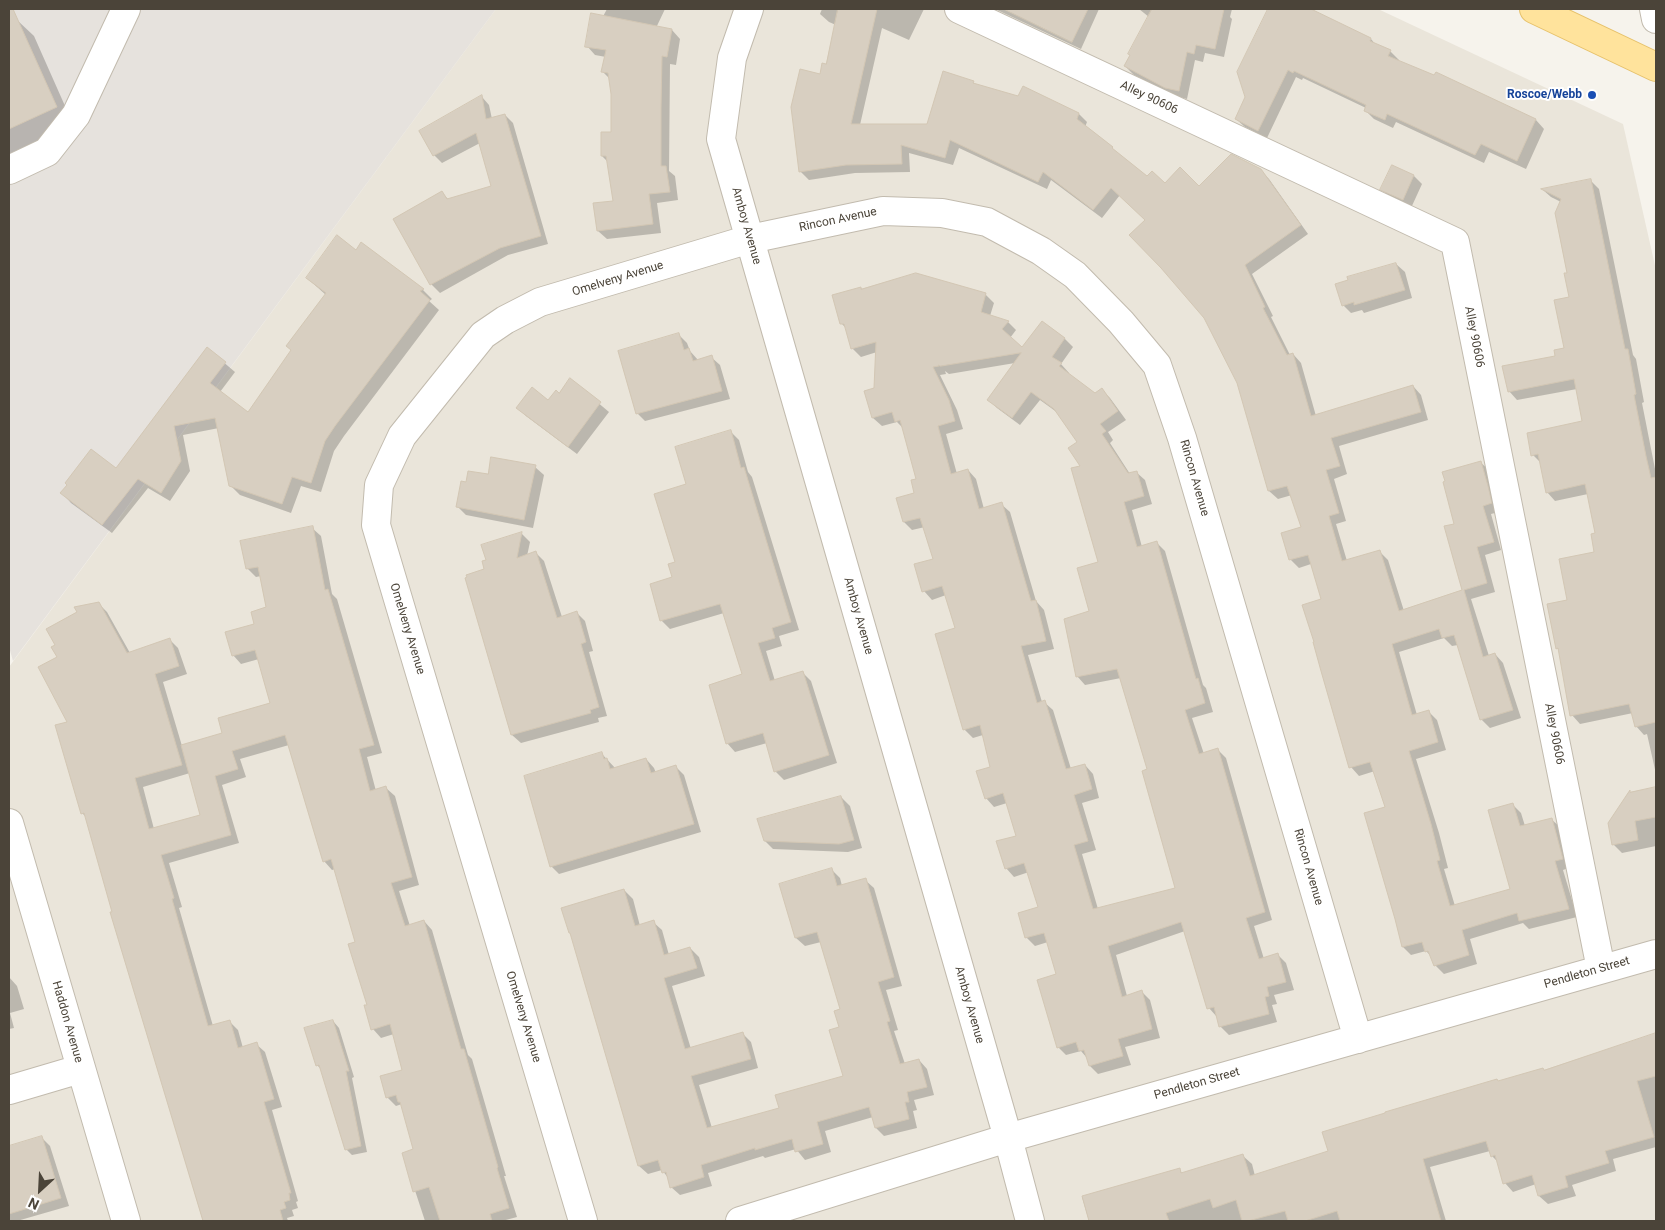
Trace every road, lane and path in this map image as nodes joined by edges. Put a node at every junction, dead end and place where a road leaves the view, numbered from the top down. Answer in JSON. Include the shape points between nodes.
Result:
{"nodes":[{"id":1,"x":126,"y":9,"type":"edge"},
{"id":2,"x":749,"y":9,"type":"edge"},
{"id":3,"x":959,"y":9,"type":"edge"},
{"id":4,"x":1534,"y":9,"type":"edge"},
{"id":5,"x":1654,"y":9,"type":"edge"},
{"id":6,"x":1656,"y":19,"type":"edge"},
{"id":7,"x":1656,"y":67,"type":"edge"},
{"id":8,"x":9,"y":170,"type":"edge"},
{"id":9,"x":750,"y":239,"type":"junction"},
{"id":10,"x":9,"y":823,"type":"edge"},
{"id":11,"x":1656,"y":954,"type":"edge"},
{"id":12,"x":1601,"y":969,"type":"junction"},
{"id":13,"x":1358,"y":1039,"type":"junction"},
{"id":14,"x":80,"y":1069,"type":"junction"},
{"id":15,"x":9,"y":1090,"type":"edge"},
{"id":16,"x":1008,"y":1138,"type":"junction"},
{"id":17,"x":126,"y":1221,"type":"edge"},
{"id":18,"x":583,"y":1221,"type":"edge"},
{"id":19,"x":740,"y":1221,"type":"edge"},
{"id":20,"x":1030,"y":1221,"type":"edge"}],
"edges":[{"from":1,"to":8,"type":"street","via":[[76,115],[47,152]]},
{"from":2,"to":9,"type":"street","name":"Amboy Avenue","via":[[732,58],[721,140]]},
{"from":3,"to":12,"type":"street","name":"Alley 90606","via":[[1455,242]]},
{"from":4,"to":7,"type":"main road"},
{"from":5,"to":6,"type":"street"},
{"from":9,"to":13,"type":"street","name":"Rincon Avenue","via":[[883,211],[942,213],[987,222],[1041,251],[1075,275],[1157,365],[1185,447]]},
{"from":9,"to":16,"type":"street","name":"Amboy Avenue"},
{"from":9,"to":18,"type":"street","name":"Omelveny Avenue","via":[[540,302],[505,320],[483,335],[402,436],[379,485],[376,525]]},
{"from":10,"to":14,"type":"street","name":"Haddon Avenue"},
{"from":11,"to":12,"type":"street","name":"Pendleton Street"},
{"from":12,"to":13,"type":"street","name":"Pendleton Street"},
{"from":13,"to":16,"type":"street","name":"Pendleton Street"},
{"from":14,"to":15,"type":"street"},
{"from":14,"to":17,"type":"street","name":"Haddon Avenue"},
{"from":16,"to":19,"type":"street","name":"Pendleton Street"},
{"from":16,"to":20,"type":"street","name":"Amboy Avenue"}]}
